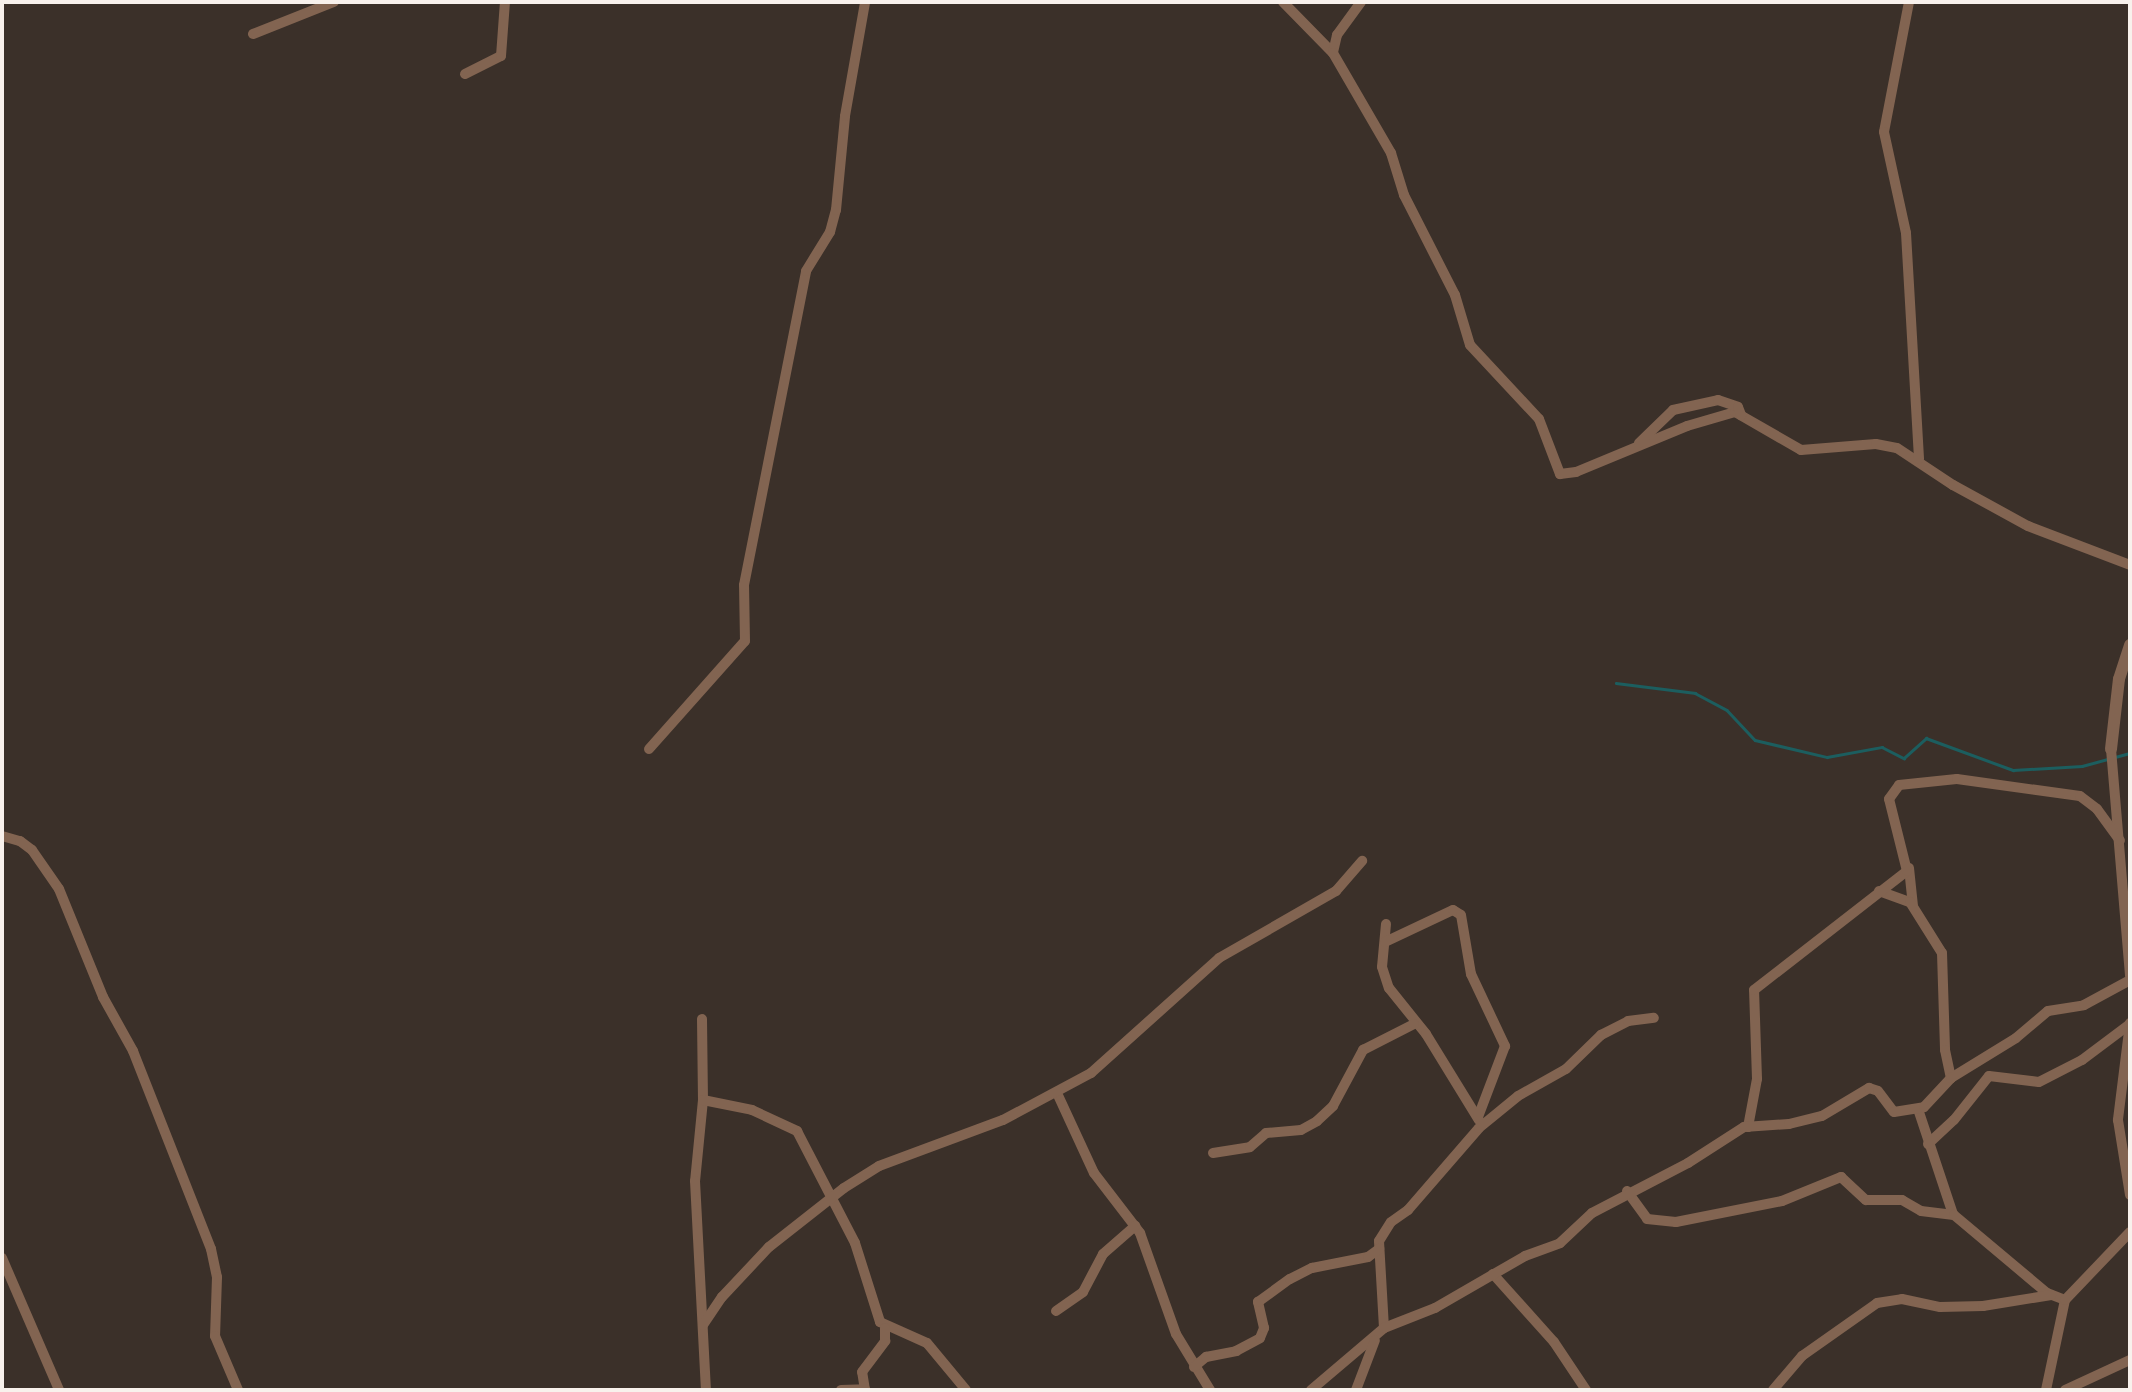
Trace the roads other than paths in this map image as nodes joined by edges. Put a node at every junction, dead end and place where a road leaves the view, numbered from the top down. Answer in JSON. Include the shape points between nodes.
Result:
{"nodes":[{"id":1,"x":334,"y":2,"type":"edge"},
{"id":2,"x":505,"y":2,"type":"edge"},
{"id":3,"x":864,"y":2,"type":"edge"},
{"id":4,"x":1283,"y":2,"type":"edge"},
{"id":5,"x":1361,"y":2,"type":"edge"},
{"id":6,"x":1909,"y":2,"type":"edge"},
{"id":7,"x":253,"y":34,"type":"dead end"},
{"id":8,"x":1333,"y":53,"type":"junction"},
{"id":9,"x":465,"y":74,"type":"dead end"},
{"id":10,"x":1741,"y":416,"type":"junction"},
{"id":11,"x":1635,"y":447,"type":"junction"},
{"id":12,"x":1919,"y":459,"type":"junction"},
{"id":13,"x":2130,"y":565,"type":"edge"},
{"id":14,"x":2130,"y":645,"type":"edge"},
{"id":15,"x":649,"y":749,"type":"dead end"},
{"id":16,"x":2111,"y":749,"type":"joint"},
{"id":17,"x":2,"y":836,"type":"edge"},
{"id":18,"x":2120,"y":841,"type":"junction"},
{"id":19,"x":1362,"y":862,"type":"dead end"},
{"id":20,"x":1909,"y":868,"type":"junction"},
{"id":21,"x":1879,"y":891,"type":"junction"},
{"id":22,"x":1913,"y":905,"type":"junction"},
{"id":23,"x":1386,"y":924,"type":"dead end"},
{"id":24,"x":1385,"y":943,"type":"junction"},
{"id":25,"x":2130,"y":978,"type":"edge"},
{"id":26,"x":1654,"y":1018,"type":"dead end"},
{"id":27,"x":702,"y":1019,"type":"dead end"},
{"id":28,"x":2130,"y":1023,"type":"edge"},
{"id":29,"x":1414,"y":1024,"type":"junction"},
{"id":30,"x":1951,"y":1079,"type":"junction"},
{"id":31,"x":1057,"y":1093,"type":"junction"},
{"id":32,"x":703,"y":1100,"type":"junction"},
{"id":33,"x":1918,"y":1109,"type":"junction"},
{"id":34,"x":1481,"y":1122,"type":"junction"},
{"id":35,"x":1748,"y":1127,"type":"junction"},
{"id":36,"x":1928,"y":1144,"type":"junction"},
{"id":37,"x":1213,"y":1153,"type":"dead end"},
{"id":38,"x":2130,"y":1190,"type":"edge"},
{"id":39,"x":1627,"y":1191,"type":"junction"},
{"id":40,"x":833,"y":1197,"type":"junction"},
{"id":41,"x":1954,"y":1215,"type":"junction"},
{"id":42,"x":1135,"y":1226,"type":"junction"},
{"id":43,"x":2130,"y":1232,"type":"edge"},
{"id":44,"x":1379,"y":1249,"type":"junction"},
{"id":45,"x":2,"y":1258,"type":"edge"},
{"id":46,"x":1493,"y":1274,"type":"junction"},
{"id":47,"x":2051,"y":1295,"type":"junction"},
{"id":48,"x":2065,"y":1300,"type":"junction"},
{"id":49,"x":1056,"y":1311,"type":"dead end"},
{"id":50,"x":703,"y":1325,"type":"junction"},
{"id":51,"x":885,"y":1328,"type":"junction"},
{"id":52,"x":1384,"y":1328,"type":"junction"},
{"id":53,"x":1375,"y":1340,"type":"junction"},
{"id":54,"x":2130,"y":1360,"type":"edge"},
{"id":55,"x":1194,"y":1367,"type":"junction"},
{"id":56,"x":59,"y":1390,"type":"edge"},
{"id":57,"x":239,"y":1390,"type":"edge"},
{"id":58,"x":706,"y":1390,"type":"edge"},
{"id":59,"x":841,"y":1390,"type":"edge"},
{"id":60,"x":865,"y":1390,"type":"edge"},
{"id":61,"x":966,"y":1390,"type":"edge"},
{"id":62,"x":1210,"y":1390,"type":"edge"},
{"id":63,"x":1311,"y":1390,"type":"edge"},
{"id":64,"x":1356,"y":1390,"type":"edge"},
{"id":65,"x":1586,"y":1390,"type":"edge"},
{"id":66,"x":1773,"y":1390,"type":"edge"},
{"id":67,"x":2046,"y":1390,"type":"edge"},
{"id":68,"x":2065,"y":1390,"type":"edge"}],
"edges":[{"from":1,"to":7,"type":"street"},
{"from":2,"to":9,"type":"street","via":[[501,56]]},
{"from":3,"to":15,"type":"street","via":[[836,210],[830,232],[806,271],[778,405],[757,540],[744,585],[745,641]]},
{"from":4,"to":8,"type":"street"},
{"from":5,"to":8,"type":"street","via":[[1337,34]]},
{"from":6,"to":12,"type":"street","via":[[1884,132],[1906,233]]},
{"from":8,"to":11,"type":"street","via":[[1391,153],[1404,195],[1455,295],[1470,345],[1539,419],[1559,472],[1576,472]]},
{"from":10,"to":11,"type":"street","via":[[1729,411]]},
{"from":10,"to":11,"type":"street","via":[[1738,407],[1718,400],[1673,410]]},
{"from":10,"to":12,"type":"street","via":[[1801,450],[1876,444]]},
{"from":12,"to":13,"type":"street","via":[[1953,485],[2028,526]]},
{"from":14,"to":16,"type":"street","via":[[2119,679]]},
{"from":16,"to":18,"type":"street"},
{"from":17,"to":57,"type":"street","via":[[32,850],[59,889],[103,997],[133,1051],[211,1249],[218,1277],[215,1336]]},
{"from":18,"to":20,"type":"street","via":[[2097,808],[2080,796],[1957,779],[1916,782],[1899,785],[1889,799]]},
{"from":18,"to":25,"type":"street"},
{"from":19,"to":31,"type":"street","via":[[1336,891],[1219,958],[1111,1058]]},
{"from":20,"to":21,"type":"street"},
{"from":20,"to":22,"type":"street"},
{"from":21,"to":22,"type":"street","via":[[1900,895]]},
{"from":21,"to":35,"type":"street","via":[[1756,985],[1757,1079]]},
{"from":22,"to":30,"type":"street","via":[[1942,953],[1945,1050]]},
{"from":23,"to":24,"type":"street"},
{"from":24,"to":29,"type":"street","via":[[1382,967]]},
{"from":24,"to":34,"type":"street","via":[[1453,910],[1461,915],[1471,974],[1505,1046]]},
{"from":25,"to":30,"type":"street","via":[[2084,1005],[2049,1011]]},
{"from":26,"to":34,"type":"street","via":[[1628,1021],[1601,1035],[1566,1069],[1530,1087]]},
{"from":27,"to":32,"type":"street"},
{"from":28,"to":36,"type":"street","via":[[2082,1060],[2039,1082],[1989,1076]]},
{"from":28,"to":38,"type":"street","via":[[2118,1120]]},
{"from":29,"to":34,"type":"street","via":[[1426,1034]]},
{"from":29,"to":37,"type":"street","via":[[1363,1050],[1333,1106],[1317,1121],[1301,1130],[1266,1133],[1250,1147]]},
{"from":30,"to":33,"type":"street","via":[[1929,1104]]},
{"from":31,"to":40,"type":"street","via":[[997,1122],[899,1157]]},
{"from":31,"to":42,"type":"street","via":[[1094,1173]]},
{"from":32,"to":40,"type":"street","via":[[752,1110],[789,1125],[807,1147]]},
{"from":32,"to":50,"type":"street","via":[[695,1181]]},
{"from":33,"to":35,"type":"street","via":[[1894,1112],[1878,1091],[1869,1088],[1822,1116]]},
{"from":33,"to":36,"type":"street"},
{"from":34,"to":44,"type":"street","via":[[1408,1210],[1383,1231]]},
{"from":35,"to":39,"type":"street","via":[[1688,1163]]},
{"from":36,"to":41,"type":"street"},
{"from":39,"to":41,"type":"street","via":[[1647,1219],[1676,1222],[1782,1201],[1841,1177],[1866,1200],[1902,1200],[1921,1211]]},
{"from":39,"to":46,"type":"street","via":[[1592,1213],[1560,1243]]},
{"from":40,"to":50,"type":"street","via":[[769,1247],[722,1297]]},
{"from":40,"to":51,"type":"street"},
{"from":41,"to":47,"type":"street"},
{"from":42,"to":49,"type":"street","via":[[1103,1254],[1083,1292]]},
{"from":42,"to":55,"type":"street"},
{"from":43,"to":48,"type":"street"},
{"from":44,"to":52,"type":"street"},
{"from":44,"to":55,"type":"street","via":[[1351,1262],[1312,1268],[1280,1285],[1258,1302],[1264,1328],[1260,1338],[1236,1351],[1206,1357]]},
{"from":45,"to":56,"type":"street"},
{"from":46,"to":52,"type":"street","via":[[1435,1308]]},
{"from":46,"to":65,"type":"street","via":[[1554,1342]]},
{"from":47,"to":48,"type":"street"},
{"from":47,"to":66,"type":"street","via":[[1983,1306],[1940,1307],[1902,1299],[1877,1303],[1802,1356]]},
{"from":48,"to":67,"type":"street"},
{"from":50,"to":58,"type":"street"},
{"from":51,"to":60,"type":"street","via":[[885,1341],[862,1371]]},
{"from":51,"to":61,"type":"street","via":[[927,1343]]},
{"from":52,"to":53,"type":"street"},
{"from":53,"to":63,"type":"street"},
{"from":53,"to":64,"type":"street"},
{"from":54,"to":68,"type":"street"},
{"from":55,"to":62,"type":"street"},
{"from":59,"to":60,"type":"street"}]}
